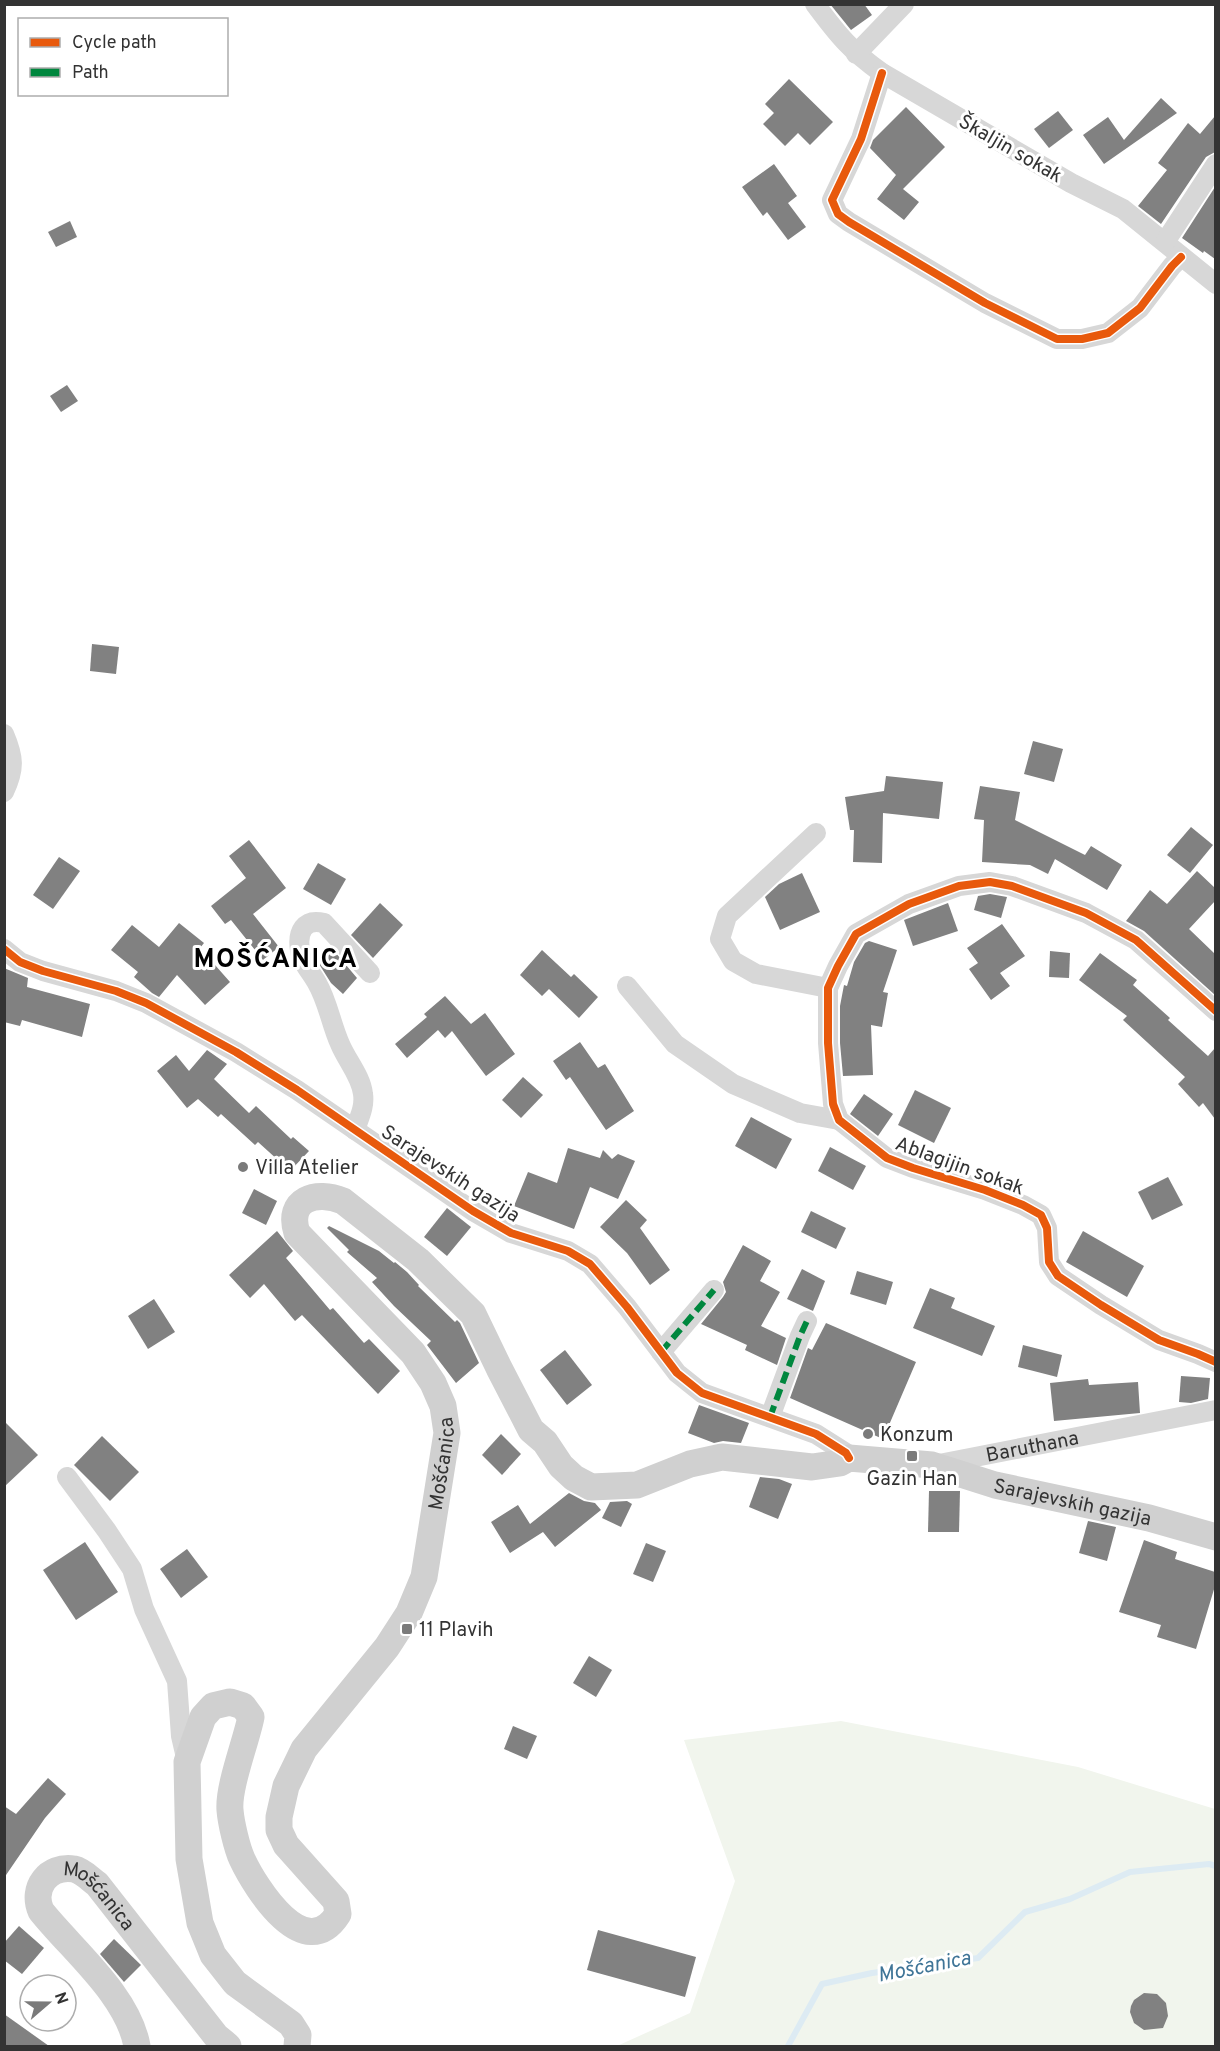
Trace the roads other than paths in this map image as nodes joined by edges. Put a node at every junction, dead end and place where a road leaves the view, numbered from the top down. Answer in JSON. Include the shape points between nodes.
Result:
{"nodes":[{"id":1,"x":815,"y":4,"type":"edge"},
{"id":2,"x":904,"y":4,"type":"edge"},
{"id":3,"x":856,"y":54,"type":"junction"},
{"id":4,"x":882,"y":74,"type":"junction"},
{"id":5,"x":1215,"y":164,"type":"edge"},
{"id":6,"x":1165,"y":242,"type":"junction"},
{"id":7,"x":1182,"y":257,"type":"junction"},
{"id":8,"x":1215,"y":284,"type":"edge"},
{"id":9,"x":4,"y":734,"type":"edge"},
{"id":10,"x":4,"y":792,"type":"edge"},
{"id":11,"x":816,"y":833,"type":"dead end"},
{"id":12,"x":4,"y":949,"type":"edge"},
{"id":13,"x":369,"y":973,"type":"dead end"},
{"id":14,"x":627,"y":986,"type":"dead end"},
{"id":15,"x":828,"y":988,"type":"junction"},
{"id":16,"x":1215,"y":1011,"type":"edge"},
{"id":17,"x":840,"y":1120,"type":"junction"},
{"id":18,"x":354,"y":1130,"type":"junction"},
{"id":19,"x":714,"y":1290,"type":"dead end"},
{"id":20,"x":807,"y":1321,"type":"dead end"},
{"id":21,"x":661,"y":1352,"type":"junction"},
{"id":22,"x":1215,"y":1362,"type":"edge"},
{"id":23,"x":1215,"y":1410,"type":"edge"},
{"id":24,"x":770,"y":1417,"type":"junction"},
{"id":25,"x":849,"y":1458,"type":"junction"},
{"id":26,"x":932,"y":1466,"type":"junction"},
{"id":27,"x":67,"y":1477,"type":"dead end"},
{"id":28,"x":1215,"y":1537,"type":"edge"},
{"id":29,"x":187,"y":1762,"type":"junction"},
{"id":30,"x":137,"y":2046,"type":"edge"},
{"id":31,"x":228,"y":2046,"type":"edge"},
{"id":32,"x":297,"y":2046,"type":"edge"}],
"edges":[{"from":1,"to":3,"type":"street","name":"Škaljin sokak"},
{"from":2,"to":3,"type":"street"},
{"from":3,"to":4,"type":"street","name":"Škaljin sokak"},
{"from":4,"to":6,"type":"street","name":"Škaljin sokak","via":[[1071,183],[1124,209]]},
{"from":4,"to":7,"type":"street","via":[[861,139],[832,200],[838,214],[849,222],[985,303],[1057,339],[1108,333],[1140,308]]},
{"from":5,"to":6,"type":"street"},
{"from":6,"to":7,"type":"street","name":"Škaljin sokak"},
{"from":7,"to":8,"type":"street","name":"Škaljin sokak"},
{"from":9,"to":10,"type":"street","via":[[12,753],[10,779]]},
{"from":11,"to":15,"type":"street","via":[[727,916],[720,939],[733,960],[756,974]]},
{"from":12,"to":18,"type":"street","name":"Sarajevskih gazija","via":[[20,962],[43,971],[146,1003],[236,1052]]},
{"from":13,"to":18,"type":"street","via":[[324,923],[308,922],[299,940],[302,958],[322,993],[340,1045],[361,1083],[364,1106]]},
{"from":14,"to":17,"type":"street","via":[[675,1044],[733,1084],[801,1113]]},
{"from":15,"to":16,"type":"street","via":[[856,934],[909,904],[959,886],[990,882],[1086,913],[1136,940]]},
{"from":15,"to":17,"type":"street","via":[[833,1104]]},
{"from":17,"to":22,"type":"street","name":"Ablagijin sokak","via":[[887,1158],[985,1190],[1041,1215],[1047,1228],[1049,1262],[1058,1276],[1159,1340]]},
{"from":18,"to":21,"type":"street","name":"Sarajevskih gazija","via":[[511,1233],[568,1251],[590,1264]]},
{"from":19,"to":21,"type":"street"},
{"from":20,"to":24,"type":"street"},
{"from":21,"to":24,"type":"street","name":"Sarajevskih gazija","via":[[677,1373],[702,1393]]},
{"from":23,"to":26,"type":"street","name":"Baruthana"},
{"from":24,"to":25,"type":"street","name":"Sarajevskih gazija","via":[[816,1434]]},
{"from":25,"to":26,"type":"main road","name":"Baruthana"},
{"from":25,"to":29,"type":"main road","name":"Mošćanica","via":[[812,1467],[722,1457],[690,1464],[637,1485],[591,1487],[561,1466],[545,1442],[531,1430],[473,1314],[418,1260],[343,1201],[316,1195],[302,1202],[294,1213],[297,1233],[413,1353],[443,1406],[447,1433],[424,1577],[409,1613],[387,1647],[304,1749],[286,1786],[279,1830],[286,1845],[336,1901],[338,1914],[328,1926],[305,1931],[287,1922],[254,1882],[241,1857],[230,1809],[251,1717],[243,1706],[230,1702],[213,1706],[203,1717]]},
{"from":26,"to":28,"type":"main road","name":"Sarajevskih gazija","via":[[995,1485],[1149,1518]]},
{"from":27,"to":29,"type":"street","name":"Mošćanica","via":[[132,1569],[144,1609],[177,1681]]},
{"from":29,"to":32,"type":"main road","name":"Mošćanica","via":[[189,1859],[200,1923],[213,1955],[235,1983],[291,2024],[298,2035]]},
{"from":30,"to":31,"type":"main road","name":"Mošćanica","via":[[122,2007],[104,1981],[41,1911],[36,1900],[38,1887],[55,1872],[73,1869],[97,1884],[216,2036]]}]}
